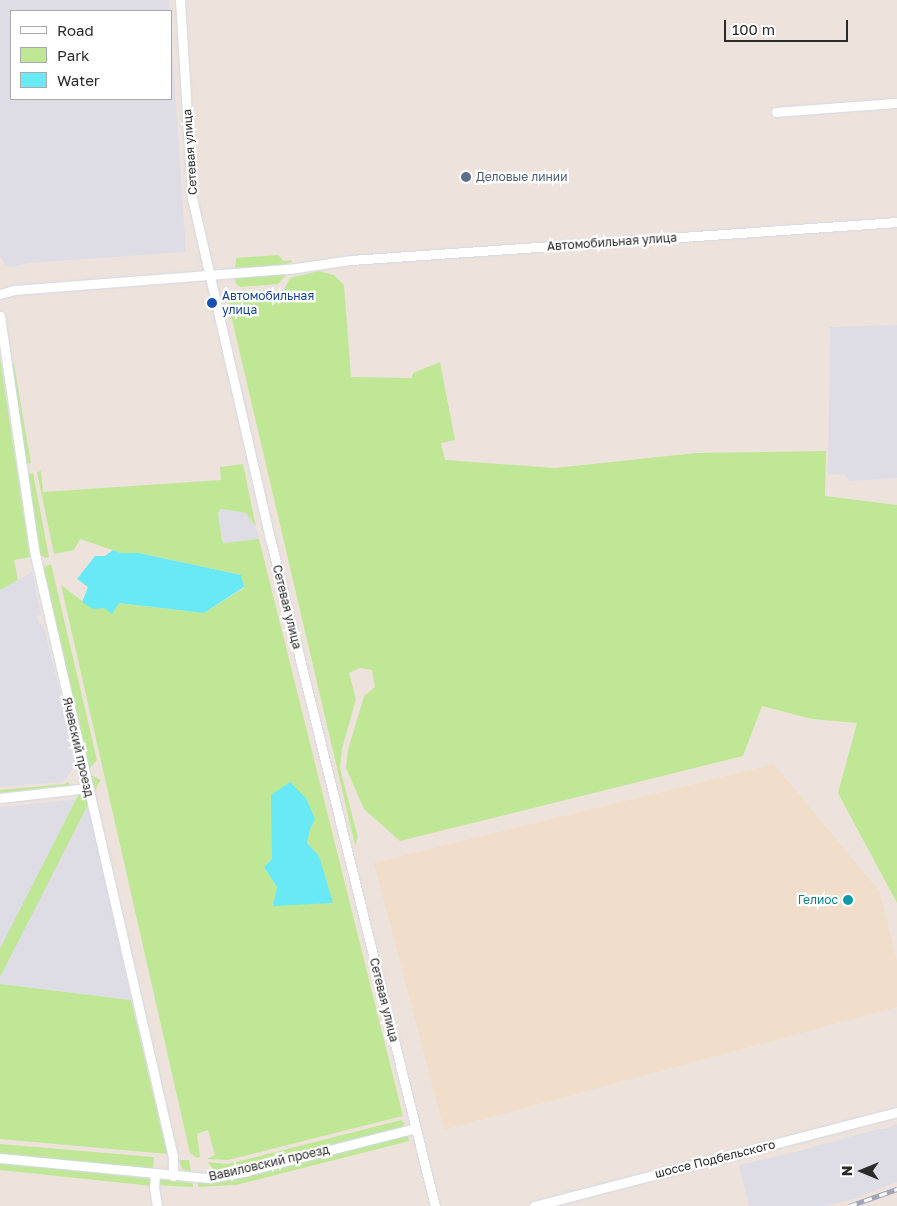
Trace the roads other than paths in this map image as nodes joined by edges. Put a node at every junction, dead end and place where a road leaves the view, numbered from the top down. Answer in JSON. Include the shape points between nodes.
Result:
{"nodes":[{"id":1,"x":180,"y":0,"type":"edge"},
{"id":2,"x":897,"y":103,"type":"edge"},
{"id":3,"x":776,"y":112,"type":"dead end"},
{"id":4,"x":897,"y":222,"type":"edge"},
{"id":5,"x":210,"y":274,"type":"junction"},
{"id":6,"x":0,"y":294,"type":"edge"},
{"id":7,"x":0,"y":316,"type":"edge"},
{"id":8,"x":88,"y":788,"type":"junction"},
{"id":9,"x":0,"y":798,"type":"edge"},
{"id":10,"x":897,"y":1112,"type":"edge"},
{"id":11,"x":416,"y":1128,"type":"junction"},
{"id":12,"x":0,"y":1158,"type":"edge"},
{"id":13,"x":155,"y":1174,"type":"junction"},
{"id":14,"x":173,"y":1176,"type":"junction"},
{"id":15,"x":157,"y":1206,"type":"edge"},
{"id":16,"x":436,"y":1206,"type":"edge"},
{"id":17,"x":534,"y":1206,"type":"edge"}],
"edges":[{"from":1,"to":5,"type":"street","name":"Сетевая улица","via":[[191,185]]},
{"from":2,"to":3,"type":"street"},
{"from":4,"to":5,"type":"street","name":"Автомобильная улица","via":[[351,260]]},
{"from":5,"to":6,"type":"street","name":"Автомобильная улица","via":[[14,290]]},
{"from":5,"to":11,"type":"street","name":"Сетевая улица","via":[[273,551]]},
{"from":7,"to":8,"type":"street","name":"Ячевский проезд","via":[[34,550]]},
{"from":8,"to":9,"type":"street"},
{"from":8,"to":14,"type":"street","name":"Ячевский проезд","via":[[173,1157]]},
{"from":10,"to":17,"type":"street","name":"шоссе Подбельского"},
{"from":11,"to":14,"type":"street","name":"Вавиловский проезд","via":[[216,1177]]},
{"from":11,"to":16,"type":"street","name":"Сетевая улица"},
{"from":12,"to":13,"type":"street","name":"Вавиловский проезд"},
{"from":13,"to":14,"type":"street","name":"Вавиловский проезд"},
{"from":13,"to":15,"type":"street"}]}
